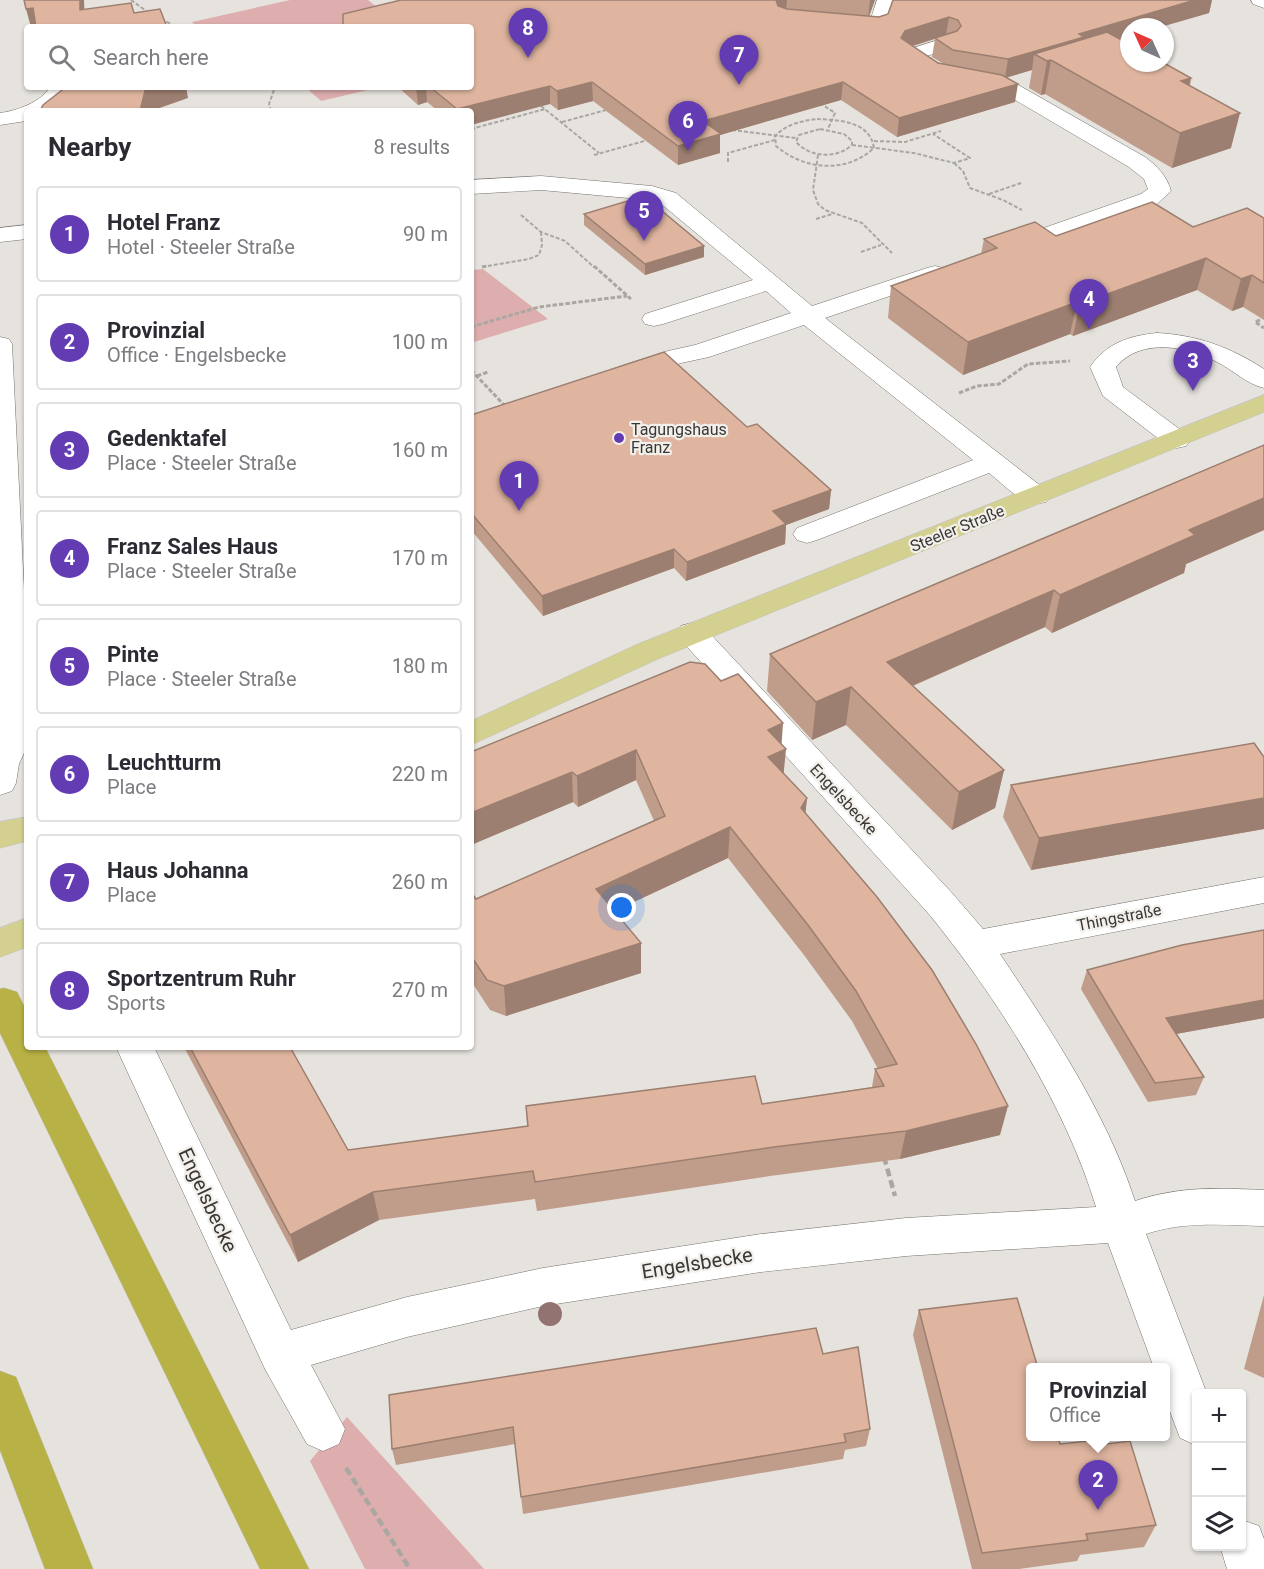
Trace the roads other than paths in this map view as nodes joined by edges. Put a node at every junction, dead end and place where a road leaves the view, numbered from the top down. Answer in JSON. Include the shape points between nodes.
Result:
{"nodes":[{"id":1,"x":886,"y":0,"type":"edge"},
{"id":2,"x":821,"y":21,"type":"edge"},
{"id":3,"x":947,"y":43,"type":"edge"},
{"id":4,"x":59,"y":90,"type":"edge"},
{"id":5,"x":35,"y":108,"type":"edge"},
{"id":6,"x":24,"y":114,"type":"edge"},
{"id":7,"x":0,"y":119,"type":"edge"},
{"id":8,"x":479,"y":187,"type":"edge"},
{"id":9,"x":24,"y":232,"type":"edge"},
{"id":10,"x":0,"y":235,"type":"edge"},
{"id":11,"x":984,"y":256,"type":"edge"},
{"id":12,"x":952,"y":267,"type":"edge"},
{"id":13,"x":770,"y":282,"type":"junction"},
{"id":14,"x":809,"y":316,"type":"junction"},
{"id":15,"x":654,"y":319,"type":"road end"},
{"id":16,"x":0,"y":344,"type":"edge"},
{"id":17,"x":610,"y":377,"type":"edge"},
{"id":18,"x":1264,"y":380,"type":"edge"},
{"id":19,"x":1264,"y":403,"type":"edge"},
{"id":20,"x":1177,"y":440,"type":"junction"},
{"id":21,"x":992,"y":462,"type":"junction"},
{"id":22,"x":1036,"y":496,"type":"junction"},
{"id":23,"x":807,"y":534,"type":"dead end"},
{"id":24,"x":17,"y":574,"type":"edge"},
{"id":25,"x":692,"y":633,"type":"junction"},
{"id":26,"x":6,"y":645,"type":"edge"},
{"id":27,"x":649,"y":651,"type":"junction"},
{"id":28,"x":474,"y":707,"type":"edge"},
{"id":29,"x":474,"y":733,"type":"edge"},
{"id":30,"x":21,"y":741,"type":"edge"},
{"id":31,"x":0,"y":783,"type":"edge"},
{"id":32,"x":24,"y":830,"type":"edge"},
{"id":33,"x":0,"y":835,"type":"edge"},
{"id":34,"x":1264,"y":890,"type":"edge"},
{"id":35,"x":24,"y":933,"type":"edge"},
{"id":36,"x":0,"y":944,"type":"edge"},
{"id":37,"x":975,"y":945,"type":"junction"},
{"id":38,"x":4,"y":1003,"type":"dead end"},
{"id":39,"x":24,"y":1043,"type":"edge"},
{"id":40,"x":27,"y":1050,"type":"edge"},
{"id":41,"x":136,"y":1050,"type":"edge"},
{"id":42,"x":1264,"y":1208,"type":"edge"},
{"id":43,"x":1122,"y":1224,"type":"junction"},
{"id":44,"x":280,"y":1354,"type":"junction"},
{"id":45,"x":0,"y":1392,"type":"edge"},
{"id":46,"x":1192,"y":1410,"type":"edge"},
{"id":47,"x":323,"y":1429,"type":"road end"},
{"id":48,"x":1245,"y":1551,"type":"edge"},
{"id":49,"x":69,"y":1569,"type":"edge"},
{"id":50,"x":285,"y":1569,"type":"edge"},
{"id":51,"x":1251,"y":1569,"type":"edge"}],
"edges":[{"from":1,"to":2,"type":"street","via":[[877,27]]},
{"from":3,"to":11,"type":"street","via":[[910,55],[938,73],[983,92],[1017,86],[1137,162],[1153,174],[1160,191],[1149,199]]},
{"from":4,"to":5,"type":"street"},
{"from":6,"to":7,"type":"street"},
{"from":8,"to":13,"type":"street","via":[[541,183],[617,191],[644,187],[668,198]]},
{"from":9,"to":10,"type":"street"},
{"from":12,"to":14,"type":"street"},
{"from":13,"to":14,"type":"street"},
{"from":13,"to":15,"type":"street"},
{"from":14,"to":17,"type":"street"},
{"from":14,"to":21,"type":"street"},
{"from":16,"to":24,"type":"street"},
{"from":18,"to":20,"type":"street","via":[[1207,349],[1158,341],[1116,351],[1103,367],[1112,391]]},
{"from":19,"to":20,"type":"main road","name":"Steeler Straße"},
{"from":20,"to":22,"type":"main road","name":"Steeler Straße"},
{"from":21,"to":22,"type":"street"},
{"from":21,"to":23,"type":"street"},
{"from":22,"to":25,"type":"main road","name":"Steeler Straße"},
{"from":24,"to":26,"type":"street"},
{"from":25,"to":27,"type":"main road","name":"Steeler Straße"},
{"from":25,"to":37,"type":"street","name":"Engelsbecke"},
{"from":26,"to":30,"type":"street"},
{"from":27,"to":28,"type":"main road","name":"Steeler Straße"},
{"from":27,"to":29,"type":"main road","name":"Steeler Straße"},
{"from":30,"to":31,"type":"street","via":[[3,764]]},
{"from":32,"to":33,"type":"main road"},
{"from":34,"to":37,"type":"street","name":"Thingstraße"},
{"from":35,"to":36,"type":"main road"},
{"from":37,"to":43,"type":"street","name":"Engelsbecke","via":[[1048,1057],[1104,1167]]},
{"from":38,"to":39,"type":"highway"},
{"from":40,"to":50,"type":"highway"},
{"from":41,"to":44,"type":"street","name":"Engelsbecke"},
{"from":42,"to":43,"type":"street","via":[[1200,1206],[1163,1210]]},
{"from":43,"to":44,"type":"street","name":"Engelsbecke","via":[[906,1237],[727,1259],[531,1290],[407,1317]]},
{"from":43,"to":46,"type":"street","name":"Engelsbecke"},
{"from":44,"to":47,"type":"street","name":"Engelsbecke"},
{"from":45,"to":49,"type":"highway"},
{"from":48,"to":51,"type":"street"}]}
